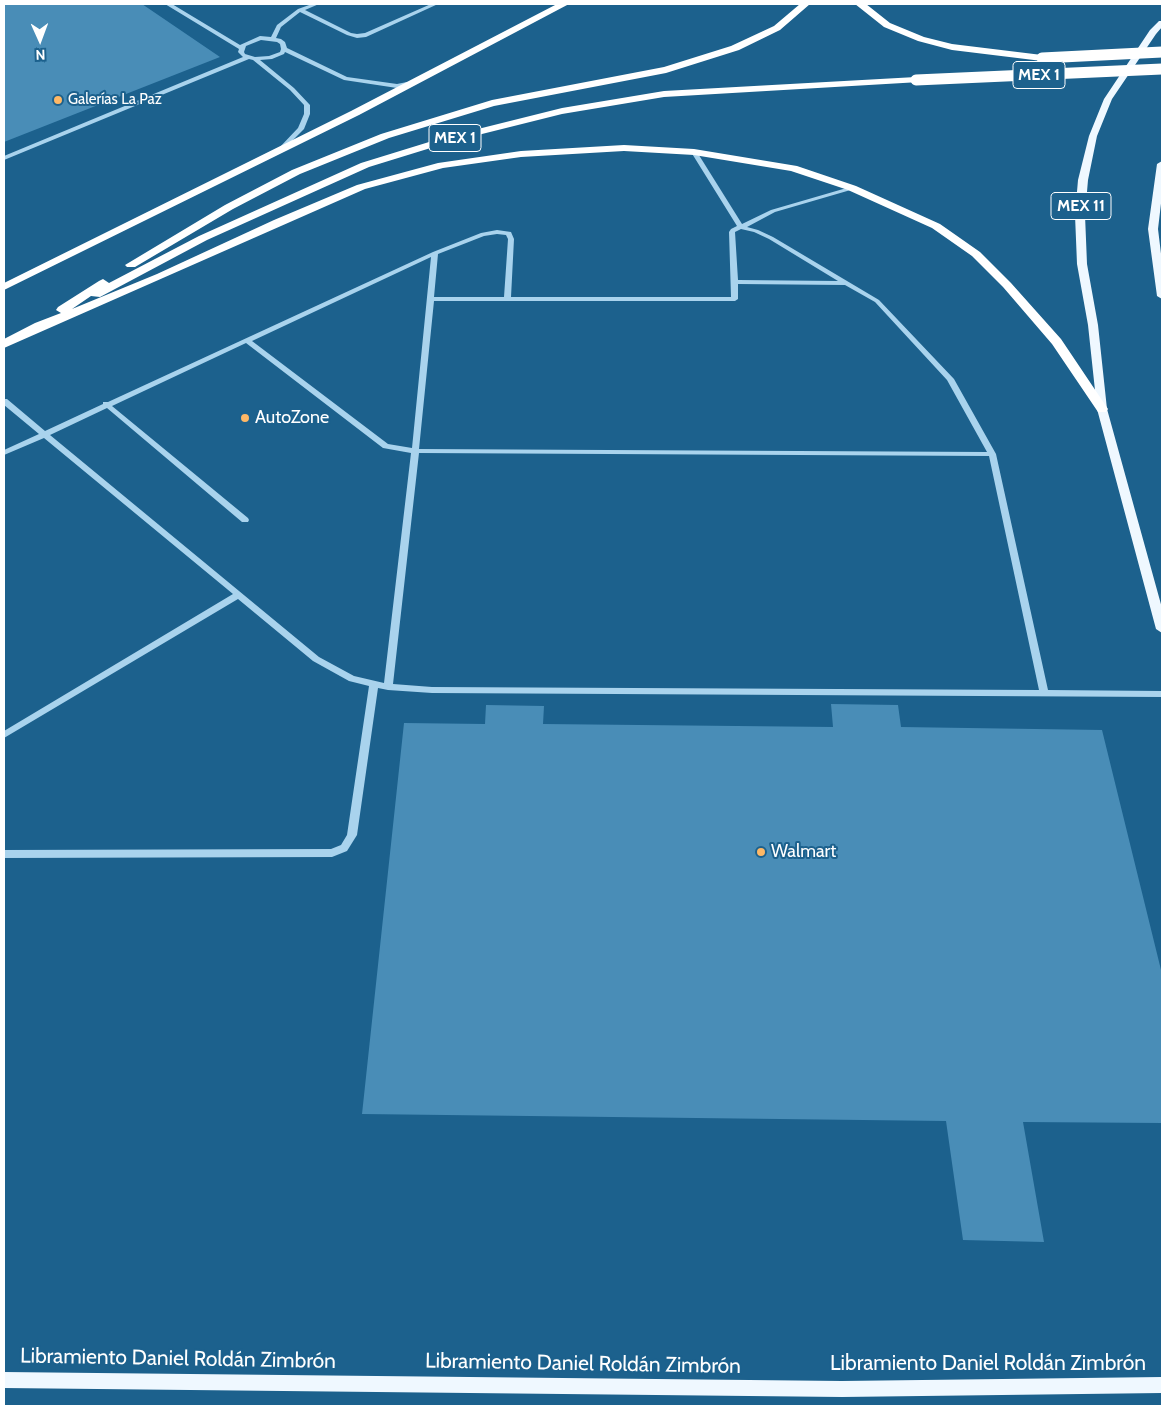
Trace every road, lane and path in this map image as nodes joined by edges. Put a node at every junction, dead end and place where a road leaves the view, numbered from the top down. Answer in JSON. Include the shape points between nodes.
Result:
{"nodes":[{"id":1,"x":168,"y":4,"type":"edge"},
{"id":2,"x":316,"y":4,"type":"edge"},
{"id":3,"x":435,"y":4,"type":"edge"},
{"id":4,"x":564,"y":4,"type":"edge"},
{"id":5,"x":805,"y":4,"type":"edge"},
{"id":6,"x":860,"y":4,"type":"edge"},
{"id":7,"x":300,"y":10,"type":"junction"},
{"id":8,"x":1162,"y":23,"type":"edge"},
{"id":9,"x":273,"y":39,"type":"junction"},
{"id":10,"x":241,"y":48,"type":"junction"},
{"id":11,"x":284,"y":49,"type":"junction"},
{"id":12,"x":1162,"y":52,"type":"edge"},
{"id":13,"x":252,"y":58,"type":"junction"},
{"id":14,"x":1162,"y":70,"type":"edge"},
{"id":15,"x":407,"y":84,"type":"junction"},
{"id":16,"x":282,"y":148,"type":"junction"},
{"id":17,"x":694,"y":152,"type":"junction"},
{"id":18,"x":4,"y":158,"type":"edge"},
{"id":19,"x":1162,"y":164,"type":"edge"},
{"id":20,"x":852,"y":188,"type":"junction"},
{"id":21,"x":741,"y":227,"type":"junction"},
{"id":22,"x":435,"y":253,"type":"junction"},
{"id":23,"x":734,"y":282,"type":"junction"},
{"id":24,"x":846,"y":283,"type":"junction"},
{"id":25,"x":4,"y":286,"type":"edge"},
{"id":26,"x":1162,"y":296,"type":"edge"},
{"id":27,"x":430,"y":298,"type":"junction"},
{"id":28,"x":507,"y":298,"type":"junction"},
{"id":29,"x":31,"y":330,"type":"junction"},
{"id":30,"x":246,"y":340,"type":"junction"},
{"id":31,"x":4,"y":344,"type":"edge"},
{"id":32,"x":4,"y":401,"type":"edge"},
{"id":33,"x":106,"y":404,"type":"junction"},
{"id":34,"x":1102,"y":409,"type":"junction"},
{"id":35,"x":42,"y":434,"type":"junction"},
{"id":36,"x":415,"y":451,"type":"junction"},
{"id":37,"x":4,"y":453,"type":"edge"},
{"id":38,"x":992,"y":454,"type":"junction"},
{"id":39,"x":246,"y":520,"type":"dead end"},
{"id":40,"x":238,"y":595,"type":"junction"},
{"id":41,"x":1162,"y":629,"type":"edge"},
{"id":42,"x":374,"y":684,"type":"junction"},
{"id":43,"x":388,"y":687,"type":"junction"},
{"id":44,"x":1044,"y":693,"type":"junction"},
{"id":45,"x":1162,"y":694,"type":"edge"},
{"id":46,"x":4,"y":736,"type":"edge"},
{"id":47,"x":4,"y":854,"type":"edge"},
{"id":48,"x":4,"y":1380,"type":"edge"},
{"id":49,"x":1162,"y":1386,"type":"edge"}],
"edges":[{"from":1,"to":10,"type":"lane"},
{"from":2,"to":7,"type":"lane"},
{"from":3,"to":7,"type":"lane","via":[[357,36]]},
{"from":4,"to":15,"type":"highway"},
{"from":5,"to":29,"type":"highway","via":[[777,28],[735,48],[666,70],[492,103],[385,136],[296,172],[171,241]]},
{"from":6,"to":12,"type":"highway","bridge":true,"via":[[887,25],[921,40],[952,47],[1042,58]]},
{"from":7,"to":9,"type":"lane","via":[[279,26]]},
{"from":8,"to":34,"type":"main road","number":"MEX 11","via":[[1108,99],[1093,136],[1083,180],[1080,215],[1082,264],[1093,325]]},
{"from":9,"to":10,"type":"lane","via":[[253,39]]},
{"from":9,"to":11,"type":"lane","via":[[283,43]]},
{"from":10,"to":13,"type":"lane","via":[[243,55]]},
{"from":11,"to":13,"type":"lane","via":[[270,58]]},
{"from":11,"to":15,"type":"lane","via":[[346,79],[397,86]]},
{"from":13,"to":16,"type":"lane","via":[[308,105],[308,114],[301,129]]},
{"from":13,"to":18,"type":"lane"},
{"from":14,"to":29,"type":"highway","number":"MEX 1","bridge":true,"via":[[664,94],[562,111],[446,140],[365,165],[212,234]]},
{"from":15,"to":16,"type":"highway"},
{"from":16,"to":25,"type":"highway"},
{"from":17,"to":20,"type":"highway","via":[[792,168]]},
{"from":17,"to":21,"type":"lane"},
{"from":17,"to":29,"type":"highway","via":[[624,148],[521,154],[442,166],[361,187]]},
{"from":19,"to":26,"type":"main road","via":[[1153,229]]},
{"from":20,"to":21,"type":"lane","via":[[773,211]]},
{"from":20,"to":34,"type":"highway","via":[[936,226],[976,254],[1057,342]]},
{"from":21,"to":23,"type":"lane","via":[[732,232]]},
{"from":21,"to":24,"type":"lane","via":[[770,238]]},
{"from":22,"to":27,"type":"lane"},
{"from":22,"to":28,"type":"lane","via":[[483,234],[509,233]]},
{"from":22,"to":30,"type":"lane"},
{"from":23,"to":24,"type":"lane"},
{"from":23,"to":28,"type":"lane","via":[[735,299]]},
{"from":24,"to":38,"type":"lane","via":[[877,301],[950,379]]},
{"from":27,"to":28,"type":"lane"},
{"from":27,"to":36,"type":"lane"},
{"from":29,"to":31,"type":"highway","number":"MEX 1"},
{"from":30,"to":33,"type":"lane"},
{"from":30,"to":36,"type":"lane","via":[[386,446]]},
{"from":32,"to":35,"type":"lane"},
{"from":33,"to":35,"type":"lane"},
{"from":33,"to":39,"type":"lane"},
{"from":34,"to":41,"type":"main road","number":"MEX 11"},
{"from":35,"to":37,"type":"lane"},
{"from":35,"to":40,"type":"lane"},
{"from":36,"to":38,"type":"lane"},
{"from":36,"to":43,"type":"lane"},
{"from":38,"to":44,"type":"lane"},
{"from":40,"to":42,"type":"lane","via":[[316,659],[352,679]]},
{"from":40,"to":46,"type":"lane"},
{"from":42,"to":43,"type":"lane"},
{"from":42,"to":47,"type":"lane","via":[[352,835],[344,848],[332,853]]},
{"from":43,"to":44,"type":"lane","via":[[432,690]]},
{"from":44,"to":45,"type":"lane"},
{"from":48,"to":49,"type":"main road","name":"Libramiento Daniel Roldán Zimbrón","via":[[842,1389]]}]}
